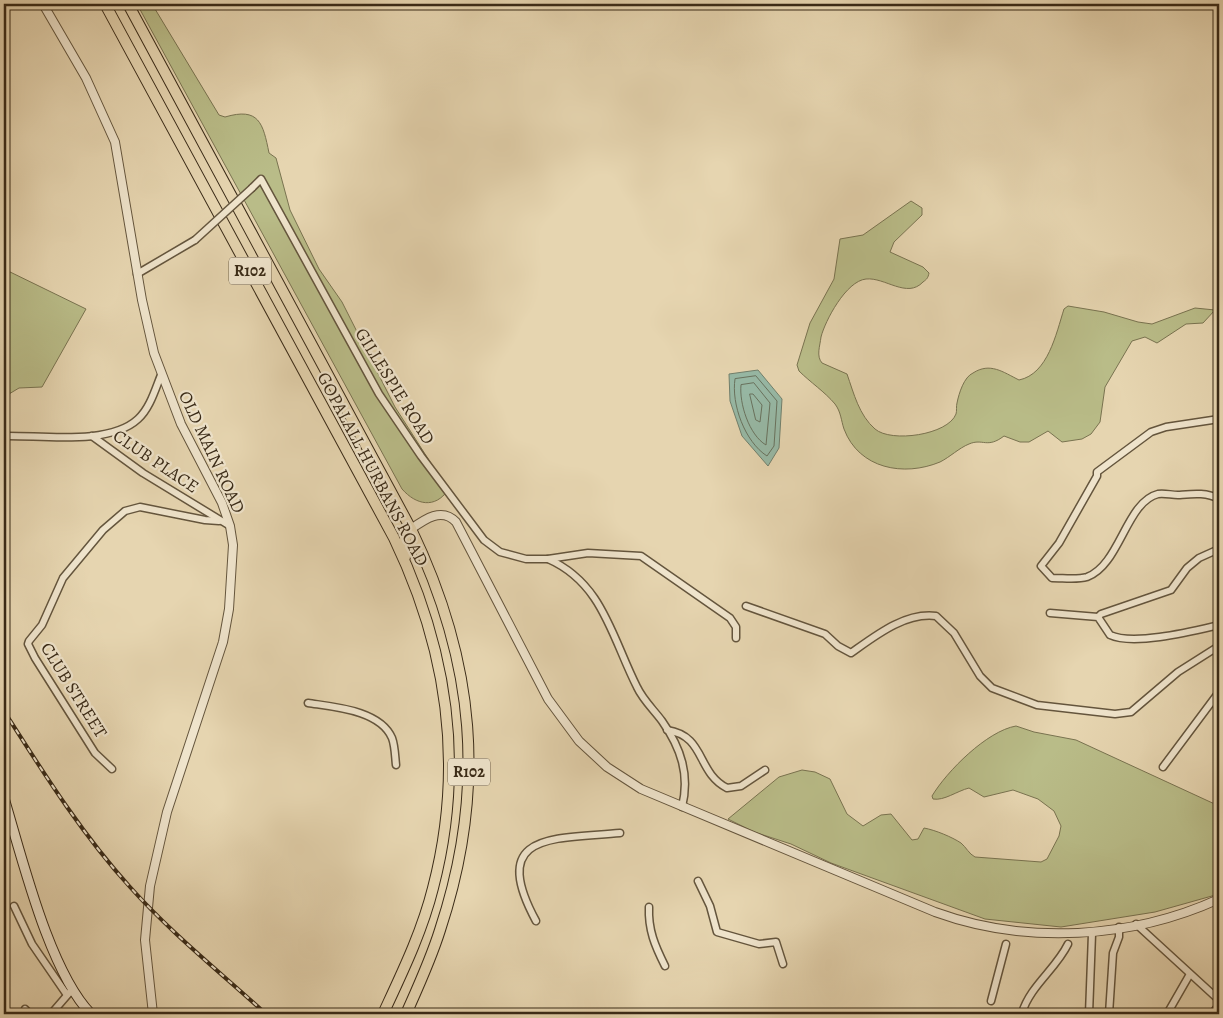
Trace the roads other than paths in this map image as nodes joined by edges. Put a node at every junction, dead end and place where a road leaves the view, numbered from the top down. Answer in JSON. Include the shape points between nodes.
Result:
{"nodes":[{"id":1,"x":43,"y":4,"type":"edge"},
{"id":2,"x":106,"y":4,"type":"edge"},
{"id":3,"x":128,"y":4,"type":"edge"},
{"id":4,"x":137,"y":274,"type":"junction"},
{"id":5,"x":160,"y":375,"type":"junction"},
{"id":6,"x":1219,"y":419,"type":"edge"},
{"id":7,"x":4,"y":436,"type":"edge"},
{"id":8,"x":92,"y":436,"type":"junction"},
{"id":9,"x":1219,"y":499,"type":"edge"},
{"id":10,"x":219,"y":520,"type":"junction"},
{"id":11,"x":230,"y":526,"type":"junction"},
{"id":12,"x":387,"y":527,"type":"junction"},
{"id":13,"x":411,"y":529,"type":"junction"},
{"id":14,"x":1219,"y":549,"type":"edge"},
{"id":15,"x":566,"y":555,"type":"junction"},
{"id":16,"x":548,"y":559,"type":"junction"},
{"id":17,"x":405,"y":561,"type":"junction"},
{"id":18,"x":566,"y":567,"type":"junction"},
{"id":19,"x":746,"y":606,"type":"dead end"},
{"id":20,"x":1050,"y":613,"type":"dead end"},
{"id":21,"x":1098,"y":617,"type":"junction"},
{"id":22,"x":1219,"y":625,"type":"edge"},
{"id":23,"x":736,"y":638,"type":"dead end"},
{"id":24,"x":1219,"y":646,"type":"edge"},
{"id":25,"x":1219,"y":692,"type":"edge"},
{"id":26,"x":308,"y":703,"type":"dead end"},
{"id":27,"x":667,"y":730,"type":"junction"},
{"id":28,"x":396,"y":765,"type":"dead end"},
{"id":29,"x":1163,"y":767,"type":"dead end"},
{"id":30,"x":112,"y":769,"type":"dead end"},
{"id":31,"x":765,"y":770,"type":"dead end"},
{"id":32,"x":4,"y":798,"type":"edge"},
{"id":33,"x":682,"y":807,"type":"junction"},
{"id":34,"x":620,"y":833,"type":"dead end"},
{"id":35,"x":698,"y":881,"type":"dead end"},
{"id":36,"x":1219,"y":899,"type":"edge"},
{"id":37,"x":14,"y":906,"type":"dead end"},
{"id":38,"x":649,"y":907,"type":"dead end"},
{"id":39,"x":536,"y":922,"type":"dead end"},
{"id":40,"x":1136,"y":924,"type":"junction"},
{"id":41,"x":1118,"y":927,"type":"junction"},
{"id":42,"x":1092,"y":934,"type":"dead end"},
{"id":43,"x":1006,"y":944,"type":"dead end"},
{"id":44,"x":1068,"y":944,"type":"dead end"},
{"id":45,"x":783,"y":964,"type":"dead end"},
{"id":46,"x":666,"y":966,"type":"dead end"},
{"id":47,"x":1190,"y":974,"type":"junction"},
{"id":48,"x":70,"y":992,"type":"junction"},
{"id":49,"x":1219,"y":1000,"type":"edge"},
{"id":50,"x":992,"y":1002,"type":"dead end"},
{"id":51,"x":1219,"y":1005,"type":"edge"},
{"id":52,"x":25,"y":1008,"type":"dead end"},
{"id":53,"x":1022,"y":1013,"type":"dead end"},
{"id":54,"x":30,"y":1014,"type":"edge"},
{"id":55,"x":51,"y":1014,"type":"edge"},
{"id":56,"x":91,"y":1014,"type":"edge"},
{"id":57,"x":153,"y":1014,"type":"edge"},
{"id":58,"x":383,"y":1014,"type":"edge"},
{"id":59,"x":406,"y":1014,"type":"edge"},
{"id":60,"x":1089,"y":1014,"type":"edge"},
{"id":61,"x":1109,"y":1014,"type":"edge"},
{"id":62,"x":1167,"y":1014,"type":"edge"},
{"id":63,"x":1212,"y":1014,"type":"edge"}],
"edges":[{"from":1,"to":4,"type":"street","name":"OLD MAIN ROAD","via":[[86,78],[114,142]]},
{"from":2,"to":12,"type":"main road","name":"GOPALALL HURBANS ROAD","number":"R102"},
{"from":3,"to":13,"type":"main road","name":"GOPALALL HURBANS ROAD","number":"R102"},
{"from":4,"to":5,"type":"street","name":"OLD MAIN ROAD"},
{"from":4,"to":16,"type":"street","name":"GILLESPIE ROAD","bridge":true,"via":[[195,240],[261,179],[379,394],[447,492],[492,548],[515,558]]},
{"from":5,"to":8,"type":"street","via":[[138,419],[121,430]]},
{"from":5,"to":11,"type":"street","name":"OLD MAIN ROAD"},
{"from":6,"to":9,"type":"street","via":[[1151,432],[1097,472],[1059,543],[1041,566],[1052,578],[1088,576],[1107,560],[1137,508],[1152,496],[1193,493],[1209,494]]},
{"from":7,"to":8,"type":"street"},
{"from":8,"to":10,"type":"street","name":"CLUB PLACE","via":[[143,473]]},
{"from":10,"to":11,"type":"street","name":"CLUB PLACE"},
{"from":10,"to":30,"type":"street","name":"CLUB STREET","via":[[140,507],[125,511],[103,530],[63,578],[42,625],[29,640],[35,658],[83,734]]},
{"from":11,"to":57,"type":"street","name":"OLD MAIN ROAD","via":[[234,557],[227,624],[202,711],[167,812],[150,886],[145,940]]},
{"from":12,"to":13,"type":"main road","via":[[401,532]]},
{"from":12,"to":17,"type":"main road","name":"GOPALALL HURBANS ROAD","number":"R102"},
{"from":13,"to":17,"type":"main road","via":[[405,538]]},
{"from":13,"to":33,"type":"street","via":[[436,514],[452,518],[548,699],[569,728],[596,757],[625,780]]},
{"from":13,"to":59,"type":"main road","name":"GOPALALL HURBANS ROAD","number":"R102","via":[[437,588],[454,645],[464,693],[468,778],[464,831],[453,889],[440,932]]},
{"from":14,"to":21,"type":"street","via":[[1187,568],[1171,590]]},
{"from":15,"to":16,"type":"street"},
{"from":15,"to":18,"type":"street"},
{"from":15,"to":23,"type":"street","via":[[620,554],[645,558],[730,618],[736,627]]},
{"from":16,"to":18,"type":"street"},
{"from":17,"to":58,"type":"main road","name":"GOPALALL HURBANS ROAD","number":"R102","via":[[440,666],[448,731],[448,795],[444,836],[433,889],[417,936]]},
{"from":18,"to":27,"type":"street","via":[[605,614],[637,688]]},
{"from":19,"to":24,"type":"street","via":[[825,634],[851,653],[891,626],[922,616],[936,616],[954,633],[980,676],[992,688],[1037,705],[1114,714],[1131,712],[1178,672]]},
{"from":20,"to":21,"type":"street"},
{"from":21,"to":22,"type":"street","via":[[1110,635],[1125,638],[1165,636]]},
{"from":25,"to":29,"type":"street"},
{"from":26,"to":28,"type":"street","via":[[358,712],[373,719],[388,730],[393,739]]},
{"from":27,"to":31,"type":"street","via":[[689,737],[714,778],[727,788],[741,786]]},
{"from":27,"to":33,"type":"street","via":[[685,768]]},
{"from":32,"to":48,"type":"main road","via":[[45,929]]},
{"from":33,"to":41,"type":"street","via":[[964,921],[1002,929],[1063,934]]},
{"from":34,"to":39,"type":"street","via":[[531,847],[522,857],[520,875],[522,890]]},
{"from":35,"to":45,"type":"street","via":[[717,932],[759,944],[776,942]]},
{"from":36,"to":40,"type":"street","via":[[1202,907]]},
{"from":37,"to":48,"type":"street","via":[[32,944]]},
{"from":38,"to":46,"type":"street","via":[[651,937]]},
{"from":40,"to":41,"type":"street"},
{"from":40,"to":47,"type":"street"},
{"from":41,"to":61,"type":"street"},
{"from":42,"to":60,"type":"street"},
{"from":43,"to":50,"type":"street"},
{"from":44,"to":53,"type":"street","via":[[1030,995]]},
{"from":47,"to":49,"type":"street"},
{"from":47,"to":62,"type":"street"},
{"from":48,"to":55,"type":"street"},
{"from":48,"to":56,"type":"main road"},
{"from":51,"to":63,"type":"street"},
{"from":52,"to":54,"type":"street"}]}
